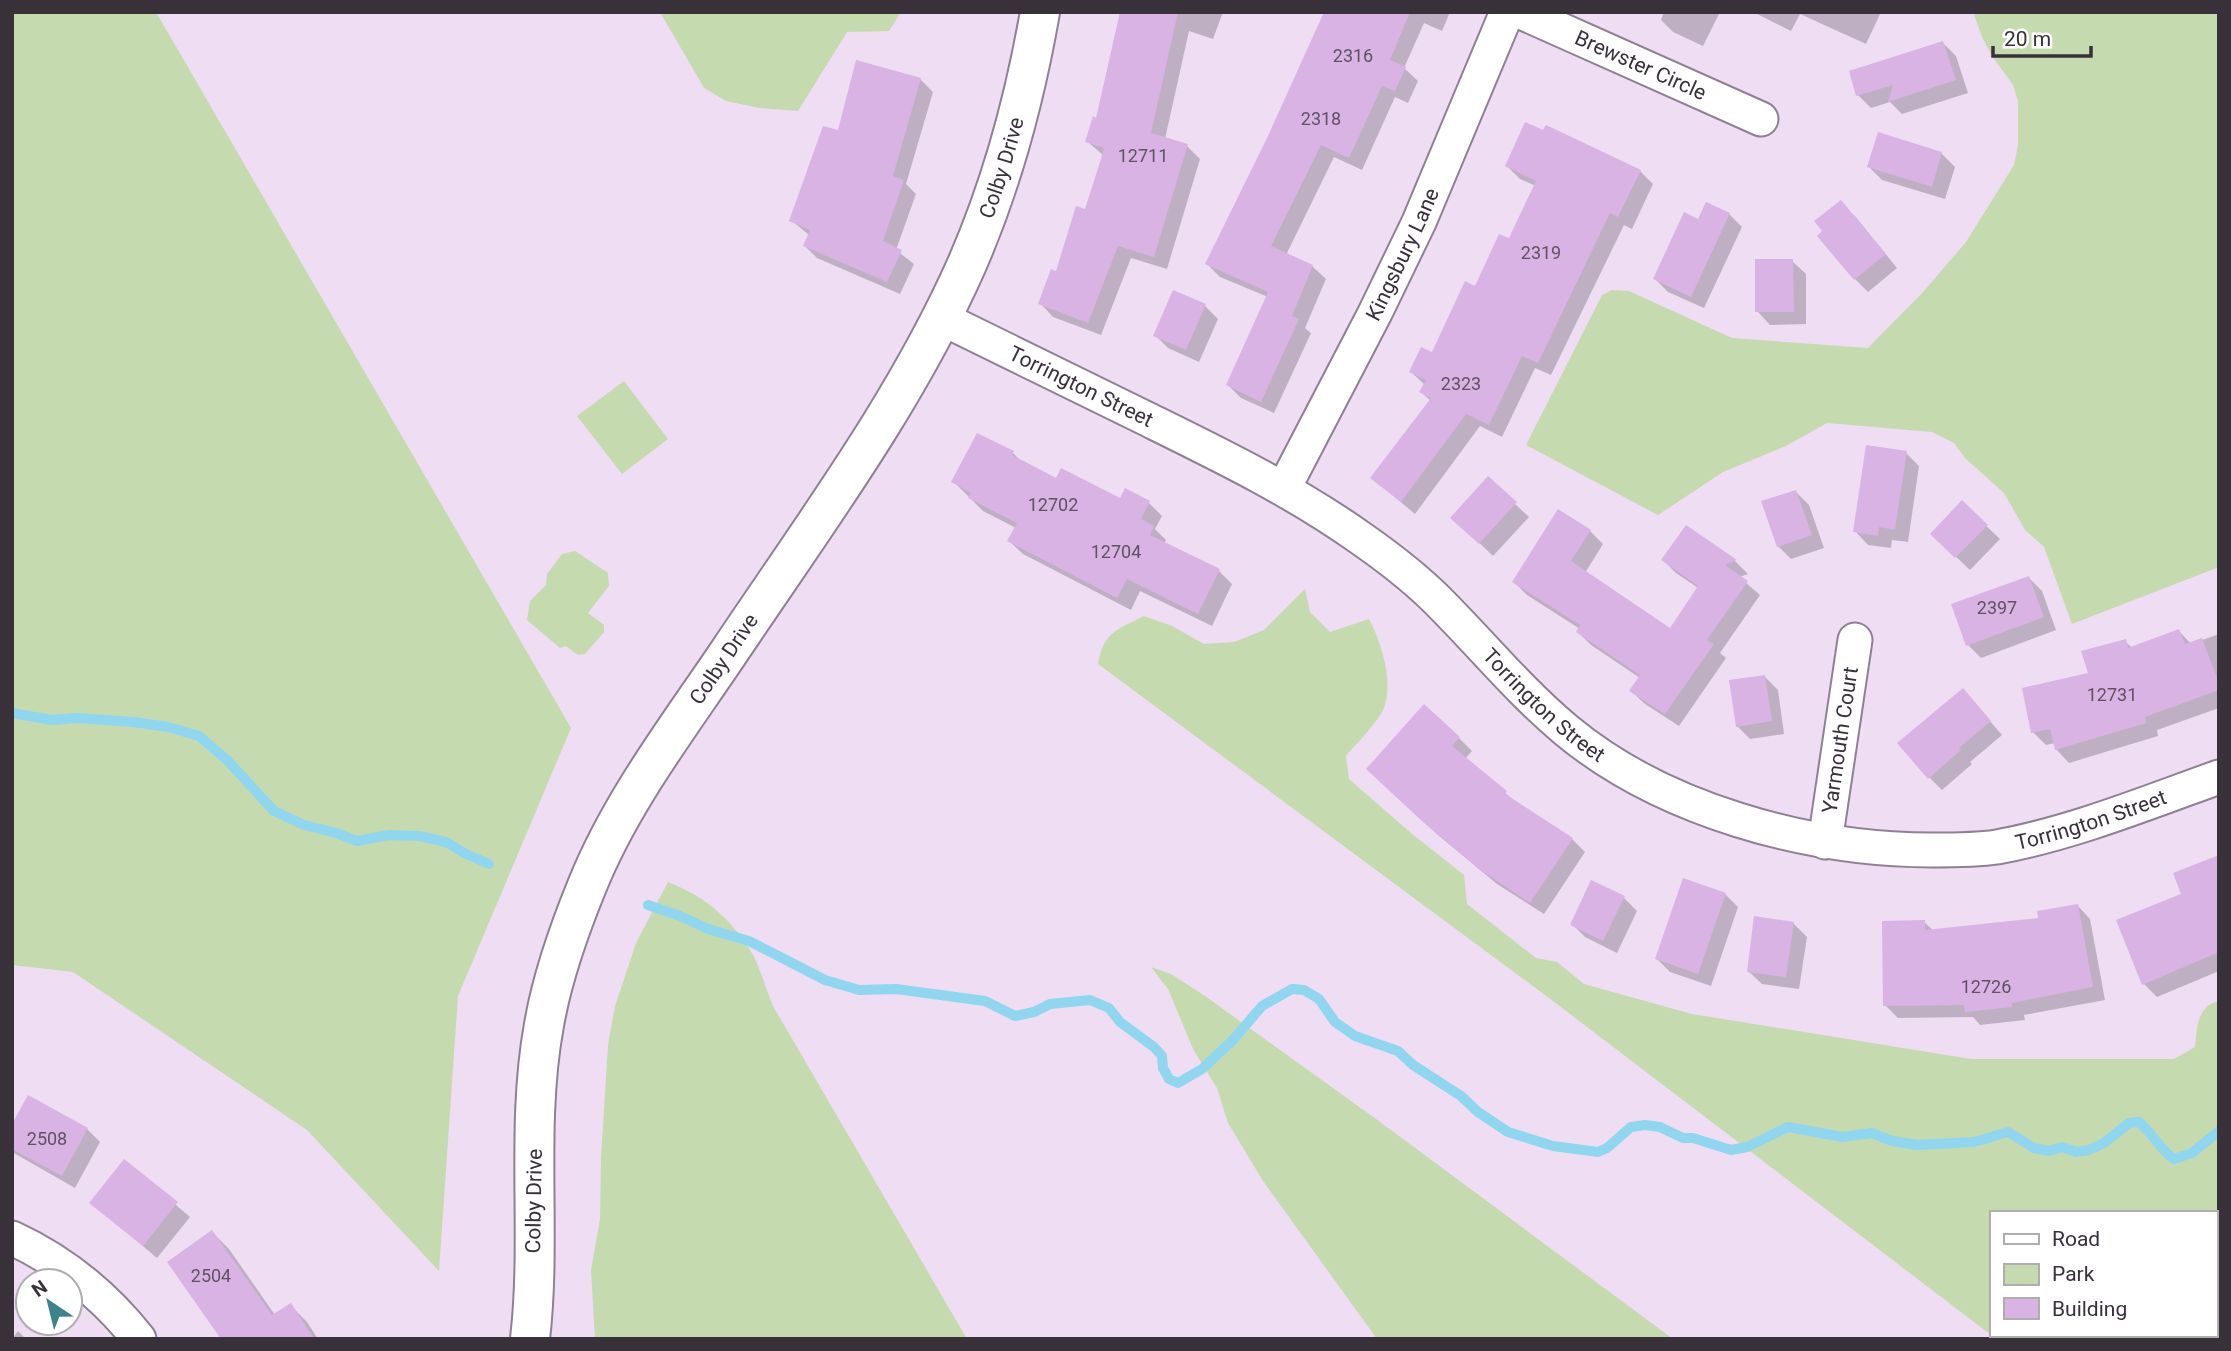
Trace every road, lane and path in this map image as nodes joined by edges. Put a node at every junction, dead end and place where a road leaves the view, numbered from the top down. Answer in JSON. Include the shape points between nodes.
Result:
{"nodes":[{"id":1,"x":1040,"y":12,"type":"edge"},
{"id":2,"x":1507,"y":12,"type":"edge"},
{"id":3,"x":1521,"y":12,"type":"edge"},
{"id":4,"x":1761,"y":119,"type":"dead end"},
{"id":5,"x":941,"y":318,"type":"junction"},
{"id":6,"x":1284,"y":488,"type":"junction"},
{"id":7,"x":1856,"y":640,"type":"dead end"},
{"id":8,"x":2219,"y":777,"type":"edge"},
{"id":9,"x":1825,"y":842,"type":"junction"},
{"id":10,"x":12,"y":1238,"type":"edge"},
{"id":11,"x":139,"y":1339,"type":"edge"},
{"id":12,"x":530,"y":1339,"type":"edge"}],
"edges":[{"from":1,"to":5,"type":"street","name":"Colby Drive","via":[[1013,135],[985,219]]},
{"from":2,"to":6,"type":"street","name":"Kingsbury Lane","via":[[1419,222]]},
{"from":3,"to":4,"type":"street","name":"Brewster Circle"},
{"from":5,"to":6,"type":"street","name":"Torrington Street"},
{"from":5,"to":12,"type":"street","name":"Colby Drive","via":[[874,435],[627,806],[587,885],[543,1026]]},
{"from":6,"to":9,"type":"street","name":"Torrington Street","via":[[1397,565],[1546,712],[1597,753],[1710,811]]},
{"from":7,"to":9,"type":"street","name":"Yarmouth Court"},
{"from":8,"to":9,"type":"street","name":"Torrington Street","via":[[2070,830],[1994,847],[1895,850]]},
{"from":10,"to":11,"type":"street","via":[[78,1277]]}]}
